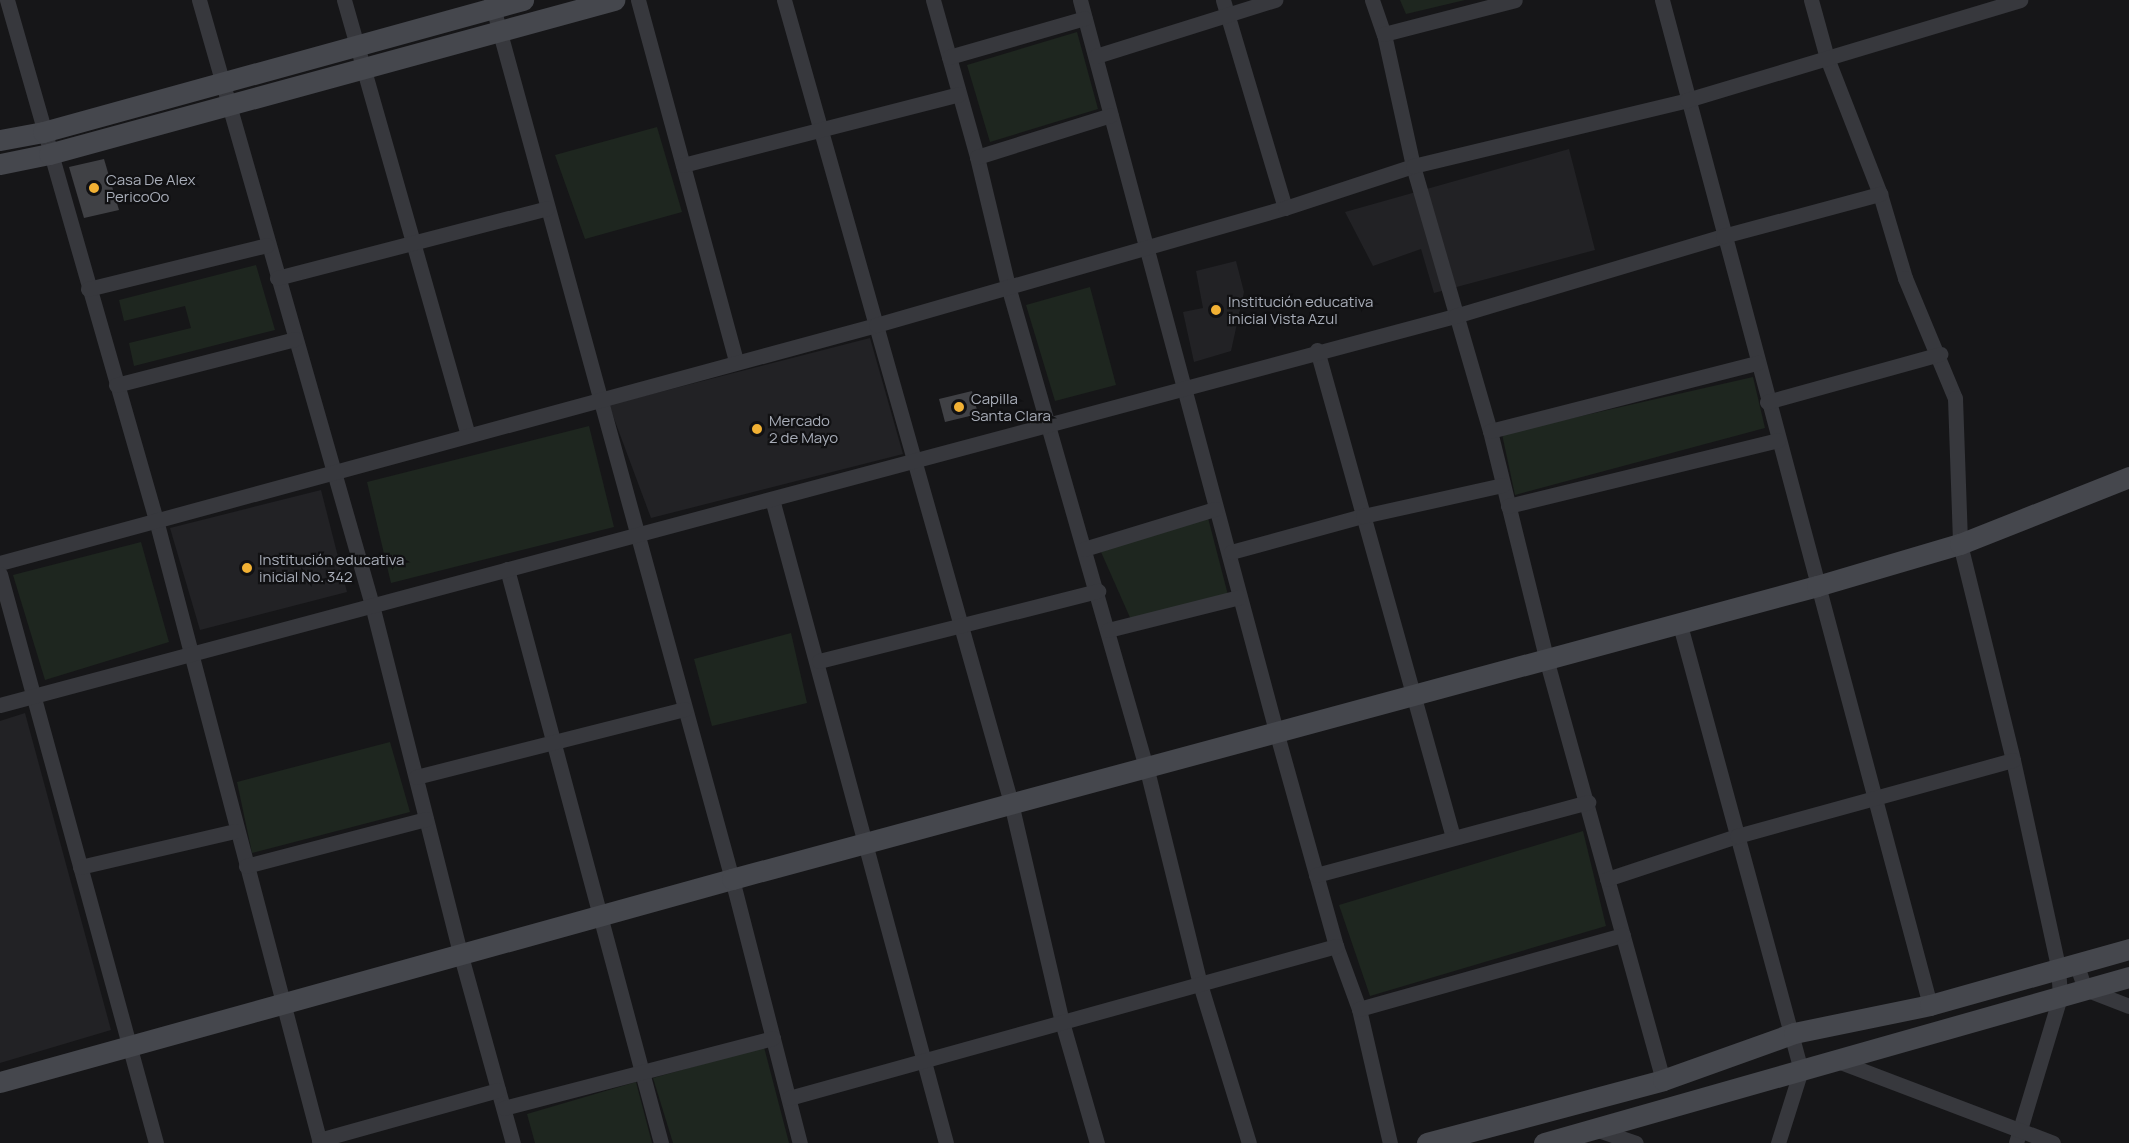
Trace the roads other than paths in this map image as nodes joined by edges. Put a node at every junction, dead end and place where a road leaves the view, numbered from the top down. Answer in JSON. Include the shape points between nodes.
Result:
{"nodes":[{"id":1,"x":7,"y":0,"type":"edge"},
{"id":2,"x":199,"y":0,"type":"edge"},
{"id":3,"x":344,"y":0,"type":"edge"},
{"id":4,"x":523,"y":0,"type":"edge"},
{"id":5,"x":614,"y":0,"type":"edge"},
{"id":6,"x":638,"y":0,"type":"edge"},
{"id":7,"x":783,"y":0,"type":"edge"},
{"id":8,"x":933,"y":0,"type":"edge"},
{"id":9,"x":1080,"y":0,"type":"edge"},
{"id":10,"x":1275,"y":0,"type":"edge"},
{"id":11,"x":1371,"y":0,"type":"edge"},
{"id":12,"x":1515,"y":0,"type":"edge"},
{"id":13,"x":1662,"y":0,"type":"edge"},
{"id":14,"x":1811,"y":0,"type":"edge"},
{"id":15,"x":2020,"y":0,"type":"edge"},
{"id":16,"x":492,"y":4,"type":"edge"},
{"id":17,"x":1225,"y":7,"type":"edge"},
{"id":18,"x":1085,"y":18,"type":"junction"},
{"id":19,"x":499,"y":32,"type":"junction"},
{"id":20,"x":1384,"y":34,"type":"junction"},
{"id":21,"x":357,"y":46,"type":"junction"},
{"id":22,"x":1096,"y":56,"type":"junction"},
{"id":23,"x":949,"y":57,"type":"junction"},
{"id":24,"x":1827,"y":58,"type":"junction"},
{"id":25,"x":363,"y":69,"type":"junction"},
{"id":26,"x":220,"y":83,"type":"junction"},
{"id":27,"x":959,"y":94,"type":"junction"},
{"id":28,"x":1687,"y":100,"type":"junction"},
{"id":29,"x":226,"y":106,"type":"junction"},
{"id":30,"x":1111,"y":115,"type":"junction"},
{"id":31,"x":820,"y":130,"type":"junction"},
{"id":32,"x":43,"y":132,"type":"junction"},
{"id":33,"x":0,"y":140,"type":"edge"},
{"id":34,"x":49,"y":154,"type":"junction"},
{"id":35,"x":977,"y":157,"type":"junction"},
{"id":36,"x":0,"y":164,"type":"edge"},
{"id":37,"x":683,"y":165,"type":"junction"},
{"id":38,"x":1413,"y":166,"type":"junction"},
{"id":39,"x":1880,"y":194,"type":"junction"},
{"id":40,"x":547,"y":208,"type":"junction"},
{"id":41,"x":1285,"y":208,"type":"junction"},
{"id":42,"x":1724,"y":236,"type":"junction"},
{"id":43,"x":413,"y":243,"type":"junction"},
{"id":44,"x":267,"y":245,"type":"junction"},
{"id":45,"x":1147,"y":247,"type":"junction"},
{"id":46,"x":277,"y":278,"type":"junction"},
{"id":47,"x":1008,"y":286,"type":"junction"},
{"id":48,"x":88,"y":289,"type":"junction"},
{"id":49,"x":1455,"y":316,"type":"junction"},
{"id":50,"x":876,"y":325,"type":"junction"},
{"id":51,"x":295,"y":339,"type":"junction"},
{"id":52,"x":1317,"y":350,"type":"junction"},
{"id":53,"x":1940,"y":354,"type":"junction"},
{"id":54,"x":736,"y":361,"type":"junction"},
{"id":55,"x":1757,"y":363,"type":"junction"},
{"id":56,"x":117,"y":386,"type":"junction"},
{"id":57,"x":1183,"y":386,"type":"junction"},
{"id":58,"x":598,"y":399,"type":"junction"},
{"id":59,"x":1767,"y":402,"type":"junction"},
{"id":60,"x":1047,"y":425,"type":"junction"},
{"id":61,"x":1490,"y":431,"type":"junction"},
{"id":62,"x":468,"y":435,"type":"junction"},
{"id":63,"x":1778,"y":440,"type":"junction"},
{"id":64,"x":914,"y":461,"type":"junction"},
{"id":65,"x":334,"y":472,"type":"junction"},
{"id":66,"x":2129,"y":477,"type":"edge"},
{"id":67,"x":1503,"y":484,"type":"junction"},
{"id":68,"x":772,"y":499,"type":"junction"},
{"id":69,"x":1508,"y":506,"type":"junction"},
{"id":70,"x":1215,"y":509,"type":"junction"},
{"id":71,"x":1363,"y":516,"type":"junction"},
{"id":72,"x":156,"y":520,"type":"junction"},
{"id":73,"x":637,"y":535,"type":"junction"},
{"id":74,"x":1960,"y":544,"type":"junction"},
{"id":75,"x":1084,"y":549,"type":"junction"},
{"id":76,"x":1230,"y":552,"type":"junction"},
{"id":77,"x":0,"y":563,"type":"edge"},
{"id":78,"x":507,"y":569,"type":"junction"},
{"id":79,"x":0,"y":574,"type":"edge"},
{"id":80,"x":1818,"y":586,"type":"junction"},
{"id":81,"x":1098,"y":591,"type":"junction"},
{"id":82,"x":1239,"y":597,"type":"junction"},
{"id":83,"x":372,"y":605,"type":"junction"},
{"id":84,"x":1680,"y":625,"type":"junction"},
{"id":85,"x":962,"y":628,"type":"junction"},
{"id":86,"x":1108,"y":630,"type":"junction"},
{"id":87,"x":189,"y":654,"type":"junction"},
{"id":88,"x":819,"y":661,"type":"junction"},
{"id":89,"x":1547,"y":662,"type":"junction"},
{"id":90,"x":33,"y":696,"type":"junction"},
{"id":91,"x":1411,"y":696,"type":"junction"},
{"id":92,"x":0,"y":705,"type":"edge"},
{"id":93,"x":685,"y":710,"type":"junction"},
{"id":94,"x":1276,"y":731,"type":"junction"},
{"id":95,"x":553,"y":743,"type":"junction"},
{"id":96,"x":2013,"y":760,"type":"junction"},
{"id":97,"x":1146,"y":766,"type":"junction"},
{"id":98,"x":416,"y":777,"type":"junction"},
{"id":99,"x":1872,"y":799,"type":"junction"},
{"id":100,"x":1588,"y":802,"type":"junction"},
{"id":101,"x":1011,"y":803,"type":"junction"},
{"id":102,"x":426,"y":819,"type":"junction"},
{"id":103,"x":236,"y":831,"type":"junction"},
{"id":104,"x":1737,"y":836,"type":"junction"},
{"id":105,"x":1453,"y":837,"type":"junction"},
{"id":106,"x":864,"y":843,"type":"junction"},
{"id":107,"x":246,"y":866,"type":"junction"},
{"id":108,"x":80,"y":867,"type":"junction"},
{"id":109,"x":1316,"y":875,"type":"junction"},
{"id":110,"x":732,"y":879,"type":"junction"},
{"id":111,"x":1607,"y":879,"type":"junction"},
{"id":112,"x":598,"y":916,"type":"junction"},
{"id":113,"x":1623,"y":935,"type":"junction"},
{"id":114,"x":1336,"y":946,"type":"junction"},
{"id":115,"x":2129,"y":949,"type":"edge"},
{"id":116,"x":461,"y":956,"type":"junction"},
{"id":117,"x":2067,"y":965,"type":"junction"},
{"id":118,"x":2129,"y":977,"type":"edge"},
{"id":119,"x":1200,"y":984,"type":"junction"},
{"id":120,"x":2085,"y":989,"type":"junction"},
{"id":121,"x":2060,"y":997,"type":"junction"},
{"id":122,"x":281,"y":1005,"type":"junction"},
{"id":123,"x":1930,"y":1005,"type":"junction"},
{"id":124,"x":2129,"y":1006,"type":"edge"},
{"id":125,"x":1359,"y":1009,"type":"junction"},
{"id":126,"x":1062,"y":1022,"type":"junction"},
{"id":127,"x":1794,"y":1033,"type":"junction"},
{"id":128,"x":773,"y":1038,"type":"junction"},
{"id":129,"x":130,"y":1046,"type":"junction"},
{"id":130,"x":925,"y":1058,"type":"junction"},
{"id":131,"x":1835,"y":1060,"type":"junction"},
{"id":132,"x":1802,"y":1070,"type":"junction"},
{"id":133,"x":641,"y":1073,"type":"junction"},
{"id":134,"x":1663,"y":1080,"type":"junction"},
{"id":135,"x":0,"y":1082,"type":"edge"},
{"id":136,"x":498,"y":1090,"type":"junction"},
{"id":137,"x":789,"y":1098,"type":"junction"},
{"id":138,"x":504,"y":1108,"type":"junction"},
{"id":139,"x":1595,"y":1130,"type":"junction"},
{"id":140,"x":2017,"y":1138,"type":"edge"},
{"id":141,"x":1572,"y":1139,"type":"edge"},
{"id":142,"x":319,"y":1142,"type":"edge"},
{"id":143,"x":156,"y":1143,"type":"edge"},
{"id":144,"x":513,"y":1143,"type":"edge"},
{"id":145,"x":661,"y":1143,"type":"edge"},
{"id":146,"x":800,"y":1143,"type":"edge"},
{"id":147,"x":946,"y":1143,"type":"edge"},
{"id":148,"x":1097,"y":1143,"type":"edge"},
{"id":149,"x":1249,"y":1143,"type":"edge"},
{"id":150,"x":1390,"y":1143,"type":"edge"},
{"id":151,"x":1427,"y":1143,"type":"edge"},
{"id":152,"x":1544,"y":1143,"type":"edge"},
{"id":153,"x":1636,"y":1143,"type":"edge"},
{"id":154,"x":1778,"y":1143,"type":"edge"},
{"id":155,"x":2053,"y":1143,"type":"edge"}],
"edges":[{"from":1,"to":32,"type":"street"},
{"from":2,"to":26,"type":"street"},
{"from":3,"to":21,"type":"street"},
{"from":4,"to":16,"type":"street"},
{"from":5,"to":19,"type":"street"},
{"from":6,"to":37,"type":"street"},
{"from":7,"to":31,"type":"street"},
{"from":8,"to":23,"type":"street"},
{"from":9,"to":18,"type":"street"},
{"from":10,"to":17,"type":"street"},
{"from":11,"to":20,"type":"street"},
{"from":12,"to":20,"type":"street"},
{"from":13,"to":28,"type":"street"},
{"from":14,"to":24,"type":"street"},
{"from":15,"to":24,"type":"street"},
{"from":16,"to":19,"type":"street"},
{"from":16,"to":21,"type":"street"},
{"from":17,"to":22,"type":"street"},
{"from":17,"to":41,"type":"street"},
{"from":18,"to":22,"type":"street"},
{"from":18,"to":23,"type":"street"},
{"from":19,"to":25,"type":"street"},
{"from":19,"to":40,"type":"street"},
{"from":20,"to":38,"type":"street"},
{"from":21,"to":25,"type":"street"},
{"from":21,"to":26,"type":"street"},
{"from":22,"to":30,"type":"street"},
{"from":23,"to":27,"type":"street"},
{"from":24,"to":28,"type":"street"},
{"from":24,"to":39,"type":"street"},
{"from":25,"to":29,"type":"street"},
{"from":25,"to":43,"type":"street"},
{"from":26,"to":29,"type":"street"},
{"from":26,"to":32,"type":"street"},
{"from":27,"to":31,"type":"street"},
{"from":27,"to":35,"type":"street"},
{"from":28,"to":38,"type":"street"},
{"from":28,"to":42,"type":"street"},
{"from":29,"to":34,"type":"street"},
{"from":29,"to":44,"type":"street"},
{"from":30,"to":35,"type":"street"},
{"from":30,"to":45,"type":"street"},
{"from":31,"to":37,"type":"street"},
{"from":31,"to":50,"type":"street"},
{"from":32,"to":33,"type":"street"},
{"from":32,"to":34,"type":"street"},
{"from":34,"to":36,"type":"street"},
{"from":34,"to":48,"type":"street"},
{"from":35,"to":47,"type":"street"},
{"from":37,"to":54,"type":"street"},
{"from":38,"to":41,"type":"street"},
{"from":38,"to":49,"type":"street"},
{"from":39,"to":42,"type":"street"},
{"from":39,"to":53,"type":"street","via":[[1905,278]]},
{"from":40,"to":43,"type":"street"},
{"from":40,"to":58,"type":"street"},
{"from":41,"to":45,"type":"street"},
{"from":42,"to":49,"type":"street"},
{"from":42,"to":55,"type":"street"},
{"from":43,"to":46,"type":"street"},
{"from":43,"to":62,"type":"street"},
{"from":44,"to":46,"type":"street"},
{"from":44,"to":48,"type":"street"},
{"from":45,"to":47,"type":"street"},
{"from":45,"to":57,"type":"street"},
{"from":46,"to":51,"type":"street"},
{"from":47,"to":50,"type":"street"},
{"from":47,"to":60,"type":"street"},
{"from":48,"to":56,"type":"street"},
{"from":49,"to":52,"type":"street"},
{"from":49,"to":61,"type":"street"},
{"from":50,"to":54,"type":"street"},
{"from":50,"to":64,"type":"street"},
{"from":51,"to":56,"type":"street"},
{"from":51,"to":65,"type":"street"},
{"from":52,"to":57,"type":"street"},
{"from":52,"to":71,"type":"street"},
{"from":53,"to":59,"type":"street"},
{"from":53,"to":74,"type":"street","via":[[1955,398]]},
{"from":54,"to":58,"type":"street"},
{"from":55,"to":59,"type":"street"},
{"from":55,"to":61,"type":"street"},
{"from":56,"to":72,"type":"street"},
{"from":57,"to":60,"type":"street"},
{"from":57,"to":70,"type":"street"},
{"from":58,"to":62,"type":"street"},
{"from":58,"to":73,"type":"street"},
{"from":59,"to":63,"type":"street"},
{"from":60,"to":64,"type":"street"},
{"from":60,"to":75,"type":"street"},
{"from":61,"to":67,"type":"street"},
{"from":62,"to":65,"type":"street"},
{"from":63,"to":69,"type":"street"},
{"from":63,"to":80,"type":"street"},
{"from":64,"to":68,"type":"street"},
{"from":64,"to":85,"type":"street"},
{"from":65,"to":72,"type":"street"},
{"from":65,"to":83,"type":"street"},
{"from":66,"to":74,"type":"street"},
{"from":67,"to":69,"type":"street"},
{"from":67,"to":71,"type":"street"},
{"from":68,"to":73,"type":"street"},
{"from":68,"to":88,"type":"street"},
{"from":69,"to":89,"type":"street"},
{"from":70,"to":75,"type":"street"},
{"from":70,"to":76,"type":"street"},
{"from":71,"to":76,"type":"street"},
{"from":71,"to":91,"type":"street"},
{"from":72,"to":77,"type":"street"},
{"from":72,"to":87,"type":"street"},
{"from":73,"to":78,"type":"street"},
{"from":73,"to":93,"type":"street"},
{"from":74,"to":80,"type":"street"},
{"from":74,"to":96,"type":"street"},
{"from":75,"to":81,"type":"street"},
{"from":76,"to":82,"type":"street"},
{"from":78,"to":83,"type":"street"},
{"from":78,"to":95,"type":"street"},
{"from":79,"to":90,"type":"street"},
{"from":80,"to":84,"type":"street"},
{"from":80,"to":99,"type":"street"},
{"from":81,"to":85,"type":"street"},
{"from":81,"to":86,"type":"street"},
{"from":82,"to":86,"type":"street"},
{"from":82,"to":94,"type":"street"},
{"from":83,"to":87,"type":"street"},
{"from":83,"to":98,"type":"street"},
{"from":84,"to":89,"type":"street"},
{"from":84,"to":104,"type":"street"},
{"from":85,"to":88,"type":"street"},
{"from":85,"to":101,"type":"street"},
{"from":86,"to":97,"type":"street"},
{"from":87,"to":90,"type":"street"},
{"from":87,"to":103,"type":"street"},
{"from":88,"to":106,"type":"street"},
{"from":89,"to":91,"type":"street"},
{"from":89,"to":100,"type":"street"},
{"from":90,"to":92,"type":"street"},
{"from":90,"to":108,"type":"street"},
{"from":91,"to":94,"type":"street"},
{"from":91,"to":105,"type":"street"},
{"from":93,"to":95,"type":"street"},
{"from":93,"to":110,"type":"street"},
{"from":94,"to":97,"type":"street"},
{"from":94,"to":109,"type":"street"},
{"from":95,"to":98,"type":"street"},
{"from":95,"to":112,"type":"street"},
{"from":96,"to":99,"type":"street"},
{"from":96,"to":117,"type":"street"},
{"from":97,"to":101,"type":"street"},
{"from":97,"to":119,"type":"street"},
{"from":98,"to":102,"type":"street"},
{"from":99,"to":104,"type":"street"},
{"from":99,"to":123,"type":"street"},
{"from":100,"to":105,"type":"street"},
{"from":100,"to":111,"type":"street"},
{"from":101,"to":106,"type":"street"},
{"from":101,"to":126,"type":"street"},
{"from":102,"to":107,"type":"street"},
{"from":102,"to":116,"type":"street"},
{"from":103,"to":107,"type":"street"},
{"from":103,"to":108,"type":"street"},
{"from":104,"to":111,"type":"street"},
{"from":104,"to":127,"type":"street"},
{"from":105,"to":109,"type":"street"},
{"from":106,"to":110,"type":"street"},
{"from":106,"to":130,"type":"street"},
{"from":107,"to":122,"type":"street"},
{"from":108,"to":129,"type":"street"},
{"from":109,"to":114,"type":"street"},
{"from":110,"to":112,"type":"street"},
{"from":110,"to":128,"type":"street"},
{"from":111,"to":113,"type":"street"},
{"from":112,"to":116,"type":"street"},
{"from":112,"to":133,"type":"street"},
{"from":113,"to":125,"type":"street"},
{"from":113,"to":134,"type":"street"},
{"from":114,"to":119,"type":"street"},
{"from":114,"to":125,"type":"street"},
{"from":115,"to":117,"type":"street"},
{"from":116,"to":122,"type":"street"},
{"from":116,"to":136,"type":"street"},
{"from":117,"to":120,"type":"street"},
{"from":117,"to":121,"type":"street"},
{"from":117,"to":123,"type":"street"},
{"from":118,"to":120,"type":"street"},
{"from":119,"to":126,"type":"street"},
{"from":119,"to":149,"type":"street"},
{"from":120,"to":121,"type":"street"},
{"from":120,"to":124,"type":"street"},
{"from":121,"to":131,"type":"street"},
{"from":121,"to":140,"type":"street"},
{"from":122,"to":129,"type":"street"},
{"from":122,"to":142,"type":"street"},
{"from":123,"to":127,"type":"street"},
{"from":125,"to":150,"type":"street"},
{"from":126,"to":130,"type":"street"},
{"from":126,"to":148,"type":"street"},
{"from":127,"to":132,"type":"street"},
{"from":127,"to":134,"type":"street"},
{"from":128,"to":133,"type":"street"},
{"from":128,"to":137,"type":"street"},
{"from":129,"to":135,"type":"street"},
{"from":129,"to":143,"type":"street"},
{"from":130,"to":137,"type":"street"},
{"from":130,"to":147,"type":"street"},
{"from":131,"to":132,"type":"street"},
{"from":131,"to":140,"type":"street"},
{"from":132,"to":139,"type":"street"},
{"from":132,"to":154,"type":"street"},
{"from":133,"to":138,"type":"street"},
{"from":133,"to":145,"type":"street"},
{"from":134,"to":151,"type":"street"},
{"from":136,"to":138,"type":"street"},
{"from":136,"to":142,"type":"street"},
{"from":137,"to":146,"type":"street"},
{"from":138,"to":144,"type":"street"},
{"from":139,"to":141,"type":"street"},
{"from":139,"to":153,"type":"street"},
{"from":140,"to":155,"type":"street"},
{"from":141,"to":152,"type":"street"}]}
